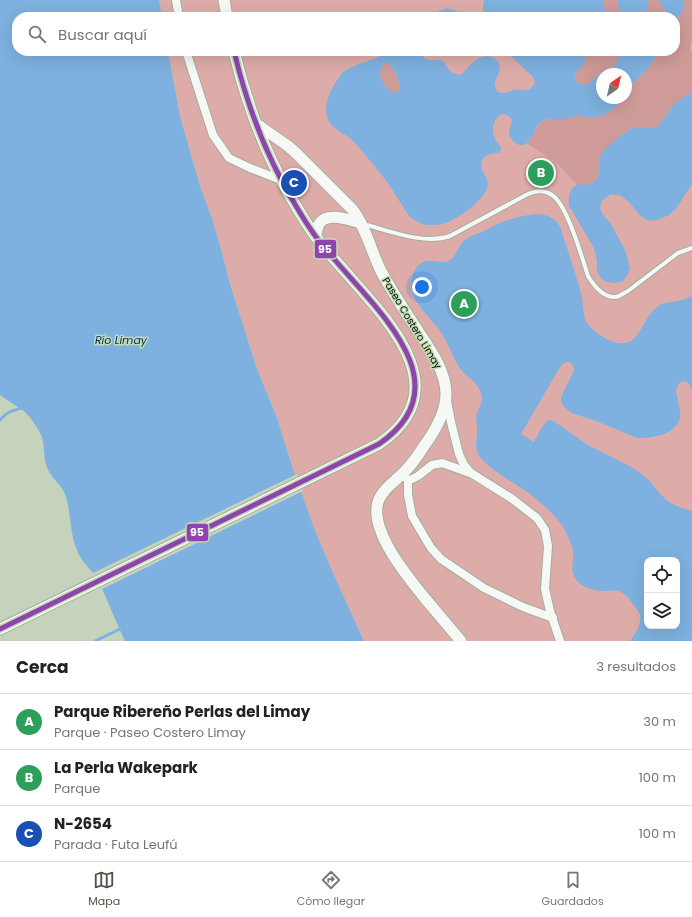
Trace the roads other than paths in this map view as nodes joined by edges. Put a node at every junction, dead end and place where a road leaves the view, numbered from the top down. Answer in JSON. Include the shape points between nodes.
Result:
{"nodes":[{"id":1,"x":176,"y":0,"type":"edge"},
{"id":2,"x":224,"y":0,"type":"edge"},
{"id":3,"x":178,"y":12,"type":"edge"},
{"id":4,"x":226,"y":12,"type":"edge"},
{"id":5,"x":188,"y":56,"type":"edge"},
{"id":6,"x":235,"y":56,"type":"edge"},
{"id":7,"x":257,"y":125,"type":"junction"},
{"id":8,"x":281,"y":180,"type":"junction"},
{"id":9,"x":361,"y":224,"type":"junction"},
{"id":10,"x":316,"y":236,"type":"junction"},
{"id":11,"x":692,"y":248,"type":"edge"},
{"id":12,"x":446,"y":394,"type":"junction"},
{"id":13,"x":470,"y":473,"type":"junction"},
{"id":14,"x":406,"y":477,"type":"junction"},
{"id":15,"x":553,"y":618,"type":"junction"},
{"id":16,"x":0,"y":629,"type":"edge"},
{"id":17,"x":461,"y":641,"type":"edge"},
{"id":18,"x":560,"y":641,"type":"edge"}],
"edges":[{"from":1,"to":3,"type":"street"},
{"from":2,"to":4,"type":"street"},
{"from":5,"to":8,"type":"street","via":[[213,135],[229,158]]},
{"from":6,"to":7,"type":"street"},
{"from":7,"to":8,"type":"street"},
{"from":7,"to":9,"type":"street","name":"Paseo Costero Limay","via":[[296,153],[349,205]]},
{"from":8,"to":10,"type":"street"},
{"from":9,"to":10,"type":"street","via":[[340,217],[329,218],[318,225]]},
{"from":9,"to":11,"type":"lane","via":[[415,237],[443,238],[533,191],[547,192],[562,206],[592,283],[602,294],[616,297],[678,253]]},
{"from":9,"to":12,"type":"street","name":"Paseo Costero Limay","via":[[386,280],[441,371]]},
{"from":10,"to":16,"type":"street","via":[[386,320],[413,368],[416,380],[413,402],[396,431],[379,444]]},
{"from":12,"to":13,"type":"street","via":[[458,454]]},
{"from":12,"to":14,"type":"street","name":"Paseo Costero Limay","via":[[437,426]]},
{"from":13,"to":14,"type":"street","via":[[442,463],[432,465],[418,476]]},
{"from":13,"to":15,"type":"street","via":[[511,498],[537,518],[545,530],[548,546],[545,589]]},
{"from":14,"to":15,"type":"street","via":[[412,516],[431,548],[441,559],[484,588],[522,607]]},
{"from":14,"to":17,"type":"street","name":"Paseo Costero Limay","via":[[389,486],[378,501],[379,526],[396,561]]},
{"from":15,"to":18,"type":"street"}]}
